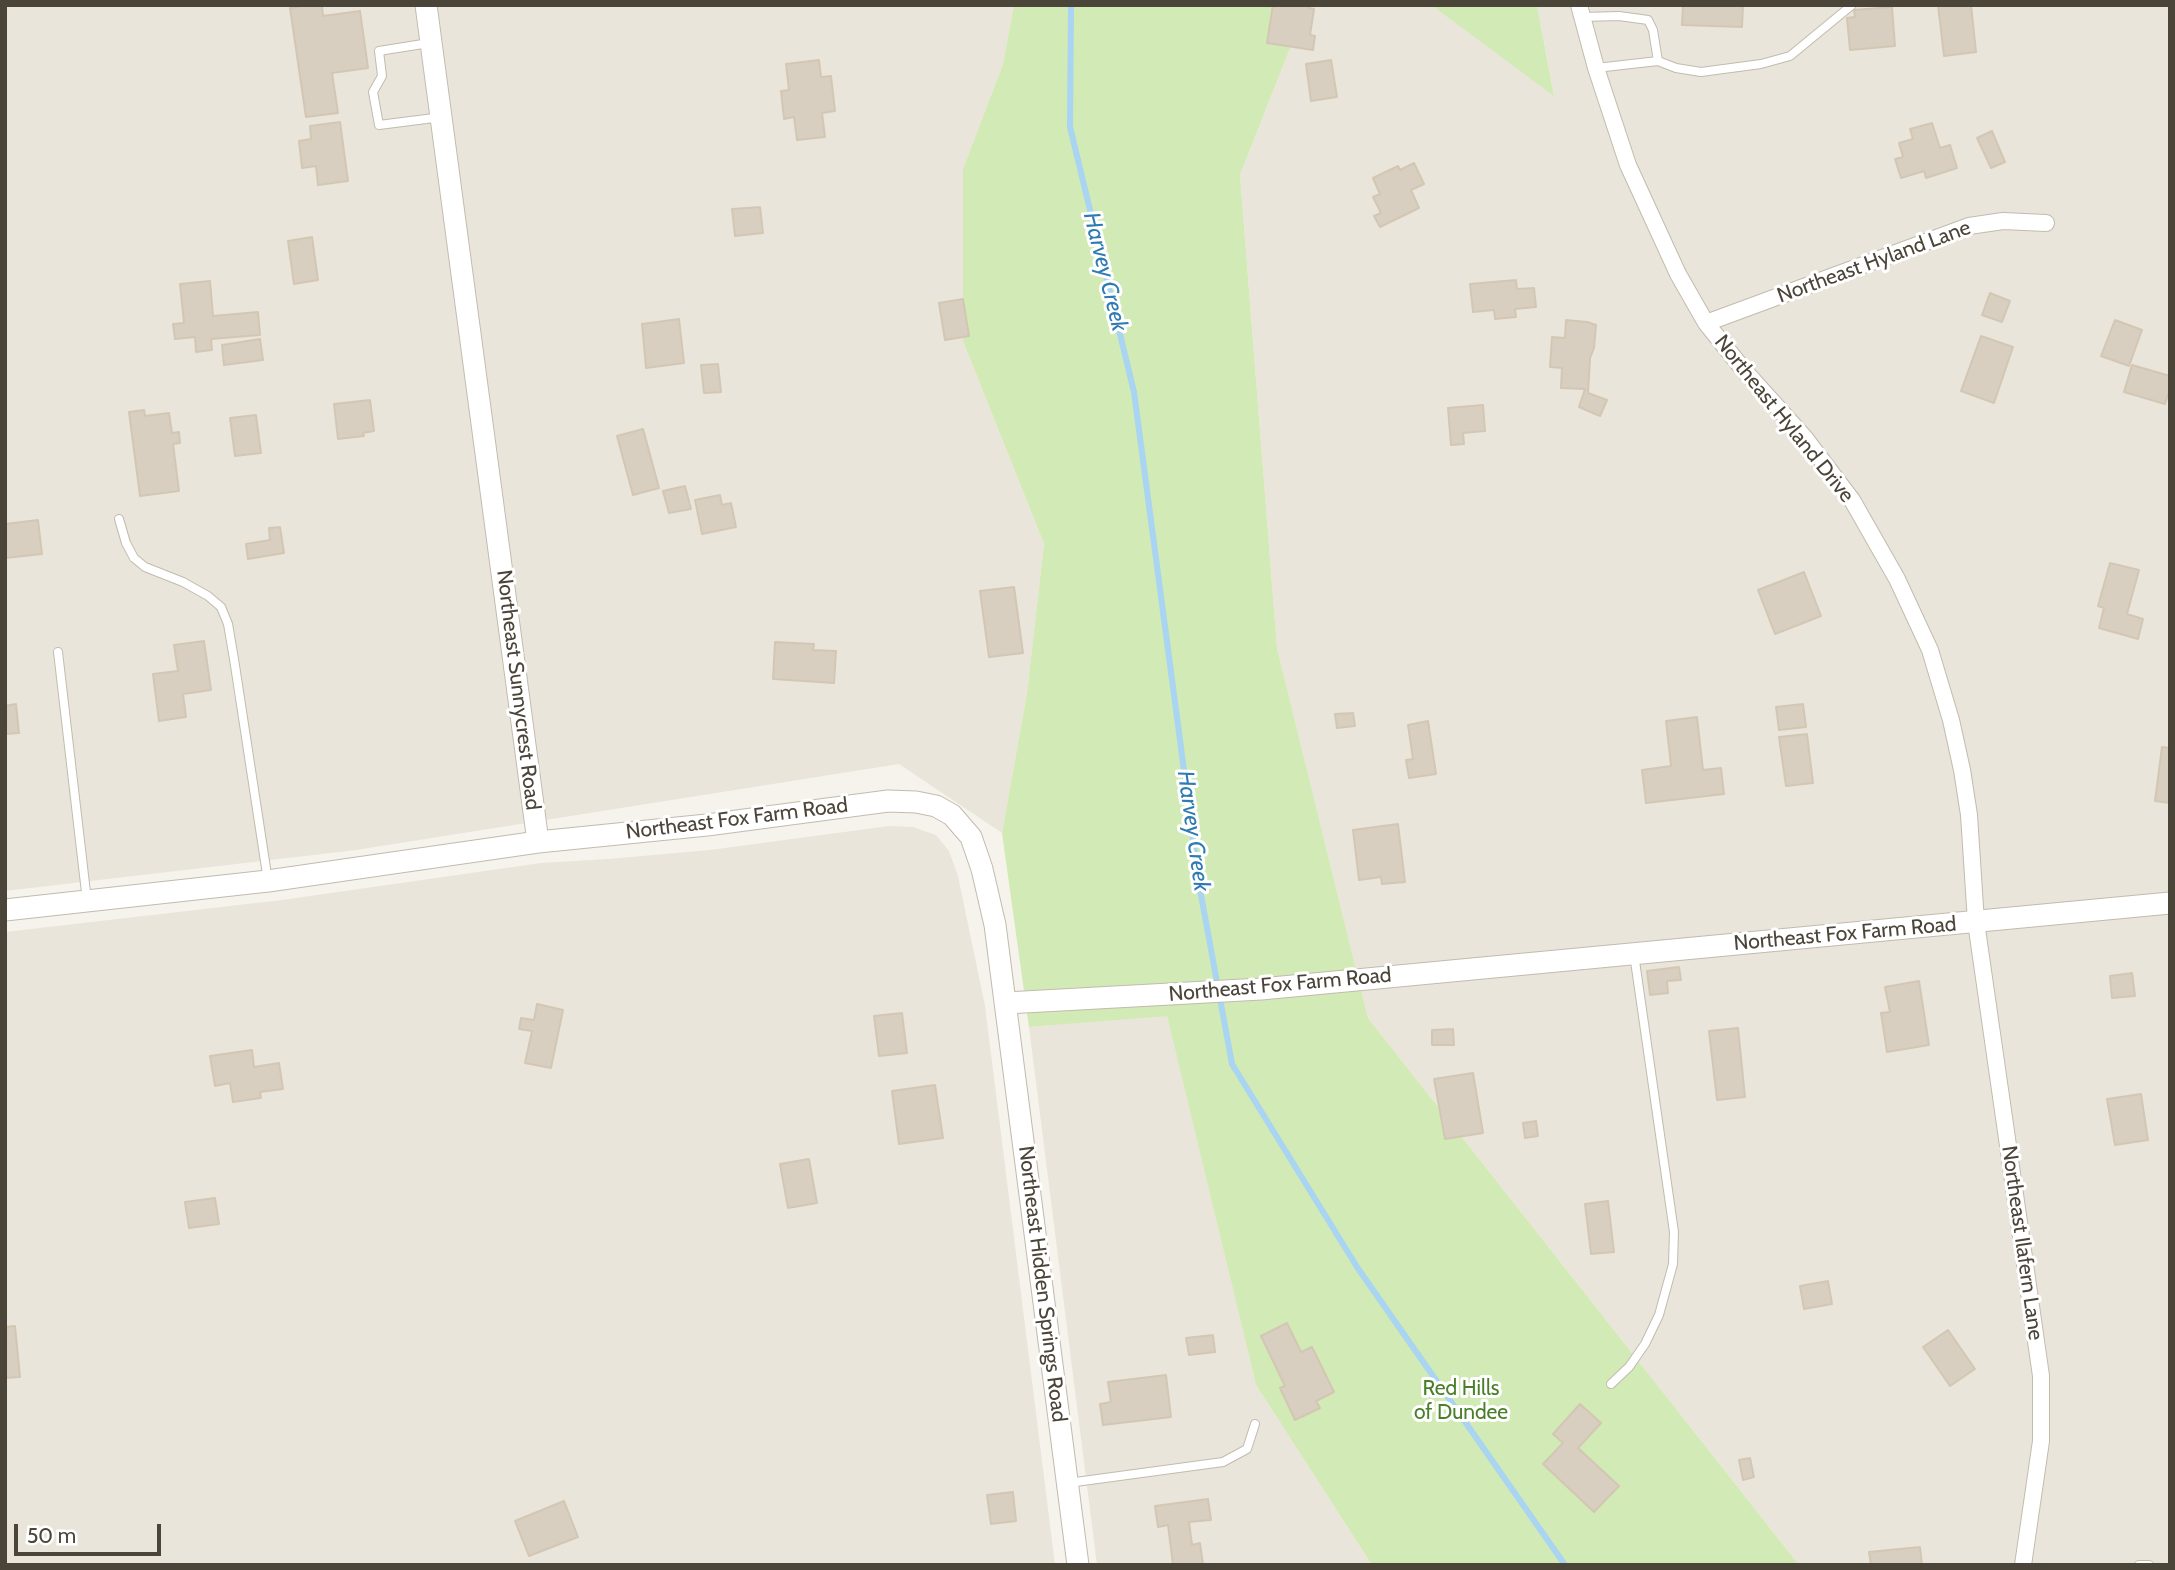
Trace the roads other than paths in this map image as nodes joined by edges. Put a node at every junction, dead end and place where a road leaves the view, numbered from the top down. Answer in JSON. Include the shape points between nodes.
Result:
{"nodes":[{"id":1,"x":426,"y":5,"type":"edge"},
{"id":2,"x":1852,"y":5,"type":"edge"},
{"id":3,"x":1581,"y":11,"type":"edge"},
{"id":4,"x":432,"y":43,"type":"junction"},
{"id":5,"x":1658,"y":61,"type":"junction"},
{"id":6,"x":1596,"y":68,"type":"junction"},
{"id":7,"x":442,"y":117,"type":"junction"},
{"id":8,"x":2046,"y":223,"type":"dead end"},
{"id":9,"x":1706,"y":323,"type":"junction"},
{"id":10,"x":119,"y":519,"type":"dead end"},
{"id":11,"x":58,"y":652,"type":"dead end"},
{"id":12,"x":538,"y":842,"type":"junction"},
{"id":13,"x":268,"y":881,"type":"junction"},
{"id":14,"x":86,"y":901,"type":"junction"},
{"id":15,"x":2170,"y":903,"type":"edge"},
{"id":16,"x":5,"y":910,"type":"edge"},
{"id":17,"x":1976,"y":922,"type":"junction"},
{"id":18,"x":1633,"y":954,"type":"junction"},
{"id":19,"x":1006,"y":1003,"type":"junction"},
{"id":20,"x":1611,"y":1384,"type":"dead end"},
{"id":21,"x":1255,"y":1423,"type":"dead end"},
{"id":22,"x":1068,"y":1483,"type":"junction"},
{"id":23,"x":1078,"y":1565,"type":"edge"},
{"id":24,"x":2023,"y":1565,"type":"edge"},
{"id":25,"x":2140,"y":1565,"type":"edge"},
{"id":26,"x":2148,"y":1565,"type":"edge"}],
"edges":[{"from":1,"to":4,"type":"street","name":"Northeast Sunnycrest Road"},
{"from":2,"to":5,"type":"lane","via":[[1790,56],[1701,72]]},
{"from":3,"to":5,"type":"lane","via":[[1648,20]]},
{"from":3,"to":6,"type":"street","name":"Northeast Hyland Drive"},
{"from":4,"to":7,"type":"street","name":"Northeast Sunnycrest Road"},
{"from":4,"to":7,"type":"lane","via":[[379,51],[382,76],[373,92],[379,125]]},
{"from":5,"to":6,"type":"lane"},
{"from":6,"to":9,"type":"street","name":"Northeast Hyland Drive","via":[[1648,212]]},
{"from":7,"to":12,"type":"street","name":"Northeast Sunnycrest Road"},
{"from":8,"to":9,"type":"street","name":"Northeast Hyland Lane","via":[[2003,221],[1969,226]]},
{"from":9,"to":17,"type":"street","name":"Northeast Hyland Drive","via":[[1852,500],[1926,641],[1962,770]]},
{"from":10,"to":13,"type":"lane","via":[[134,558],[208,596],[221,607],[228,624]]},
{"from":11,"to":14,"type":"lane"},
{"from":12,"to":13,"type":"street"},
{"from":12,"to":19,"type":"street","name":"Northeast Fox Farm Road","via":[[888,801],[936,806],[971,837],[995,925]]},
{"from":13,"to":14,"type":"street"},
{"from":14,"to":16,"type":"street"},
{"from":15,"to":17,"type":"street","name":"Northeast Fox Farm Road"},
{"from":17,"to":18,"type":"street","name":"Northeast Fox Farm Road"},
{"from":17,"to":24,"type":"street","name":"Northeast Ilafern Lane","via":[[2041,1376],[2041,1441]]},
{"from":18,"to":19,"type":"street","name":"Northeast Fox Farm Road","via":[[1261,989]]},
{"from":18,"to":20,"type":"lane","via":[[1674,1232],[1674,1264],[1645,1344]]},
{"from":19,"to":22,"type":"street","name":"Northeast Hidden Springs Road"},
{"from":21,"to":22,"type":"lane","via":[[1247,1450],[1223,1462]]},
{"from":22,"to":23,"type":"street","name":"Northeast Hidden Springs Road"},
{"from":25,"to":26,"type":"lane"}]}
